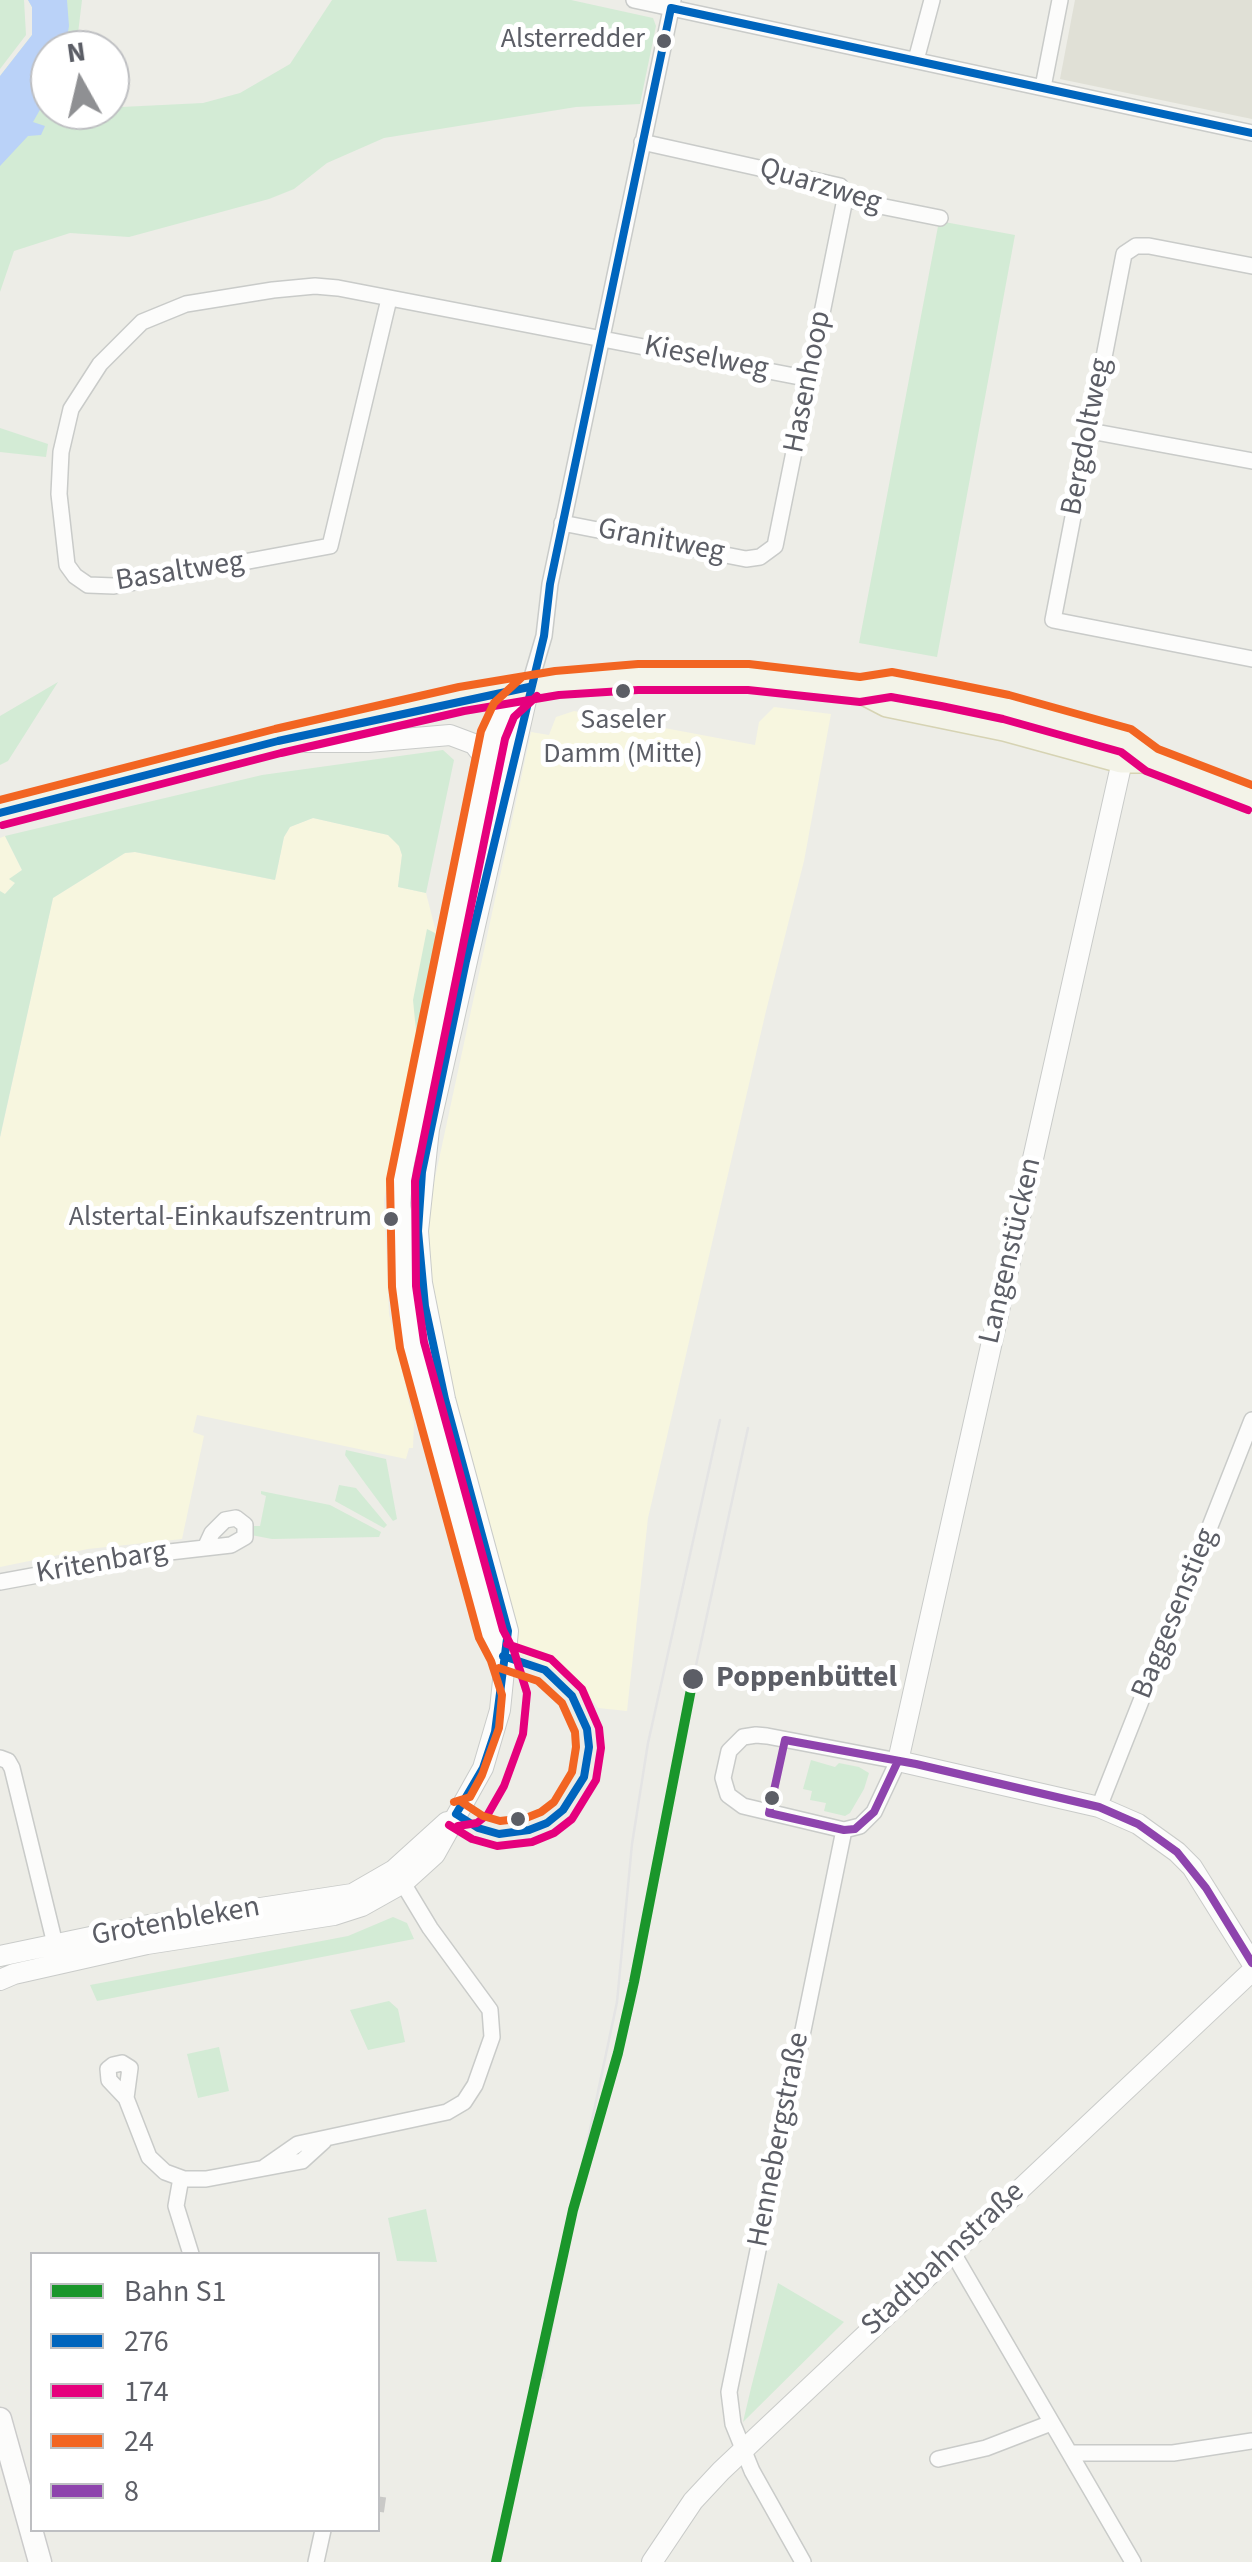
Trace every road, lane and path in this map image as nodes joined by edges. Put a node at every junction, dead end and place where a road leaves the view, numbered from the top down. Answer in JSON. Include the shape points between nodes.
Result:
{"nodes":[{"id":1,"x":634,"y":0,"type":"edge"},
{"id":2,"x":932,"y":0,"type":"edge"},
{"id":3,"x":1060,"y":0,"type":"edge"},
{"id":4,"x":672,"y":4,"type":"edge"},
{"id":5,"x":916,"y":60,"type":"junction"},
{"id":6,"x":1043,"y":87,"type":"junction"},
{"id":7,"x":1252,"y":132,"type":"edge"},
{"id":8,"x":642,"y":142,"type":"junction"},
{"id":9,"x":845,"y":199,"type":"junction"},
{"id":10,"x":940,"y":218,"type":"dead end"},
{"id":11,"x":1252,"y":266,"type":"edge"},
{"id":12,"x":388,"y":299,"type":"junction"},
{"id":13,"x":601,"y":339,"type":"junction"},
{"id":14,"x":810,"y":378,"type":"junction"},
{"id":15,"x":1090,"y":431,"type":"junction"},
{"id":16,"x":1252,"y":460,"type":"edge"},
{"id":17,"x":562,"y":523,"type":"junction"},
{"id":18,"x":760,"y":558,"type":"joint"},
{"id":19,"x":1252,"y":659,"type":"edge"},
{"id":20,"x":529,"y":687,"type":"junction"},
{"id":21,"x":860,"y":690,"type":"junction"},
{"id":22,"x":278,"y":741,"type":"junction"},
{"id":23,"x":1124,"y":750,"type":"junction"},
{"id":24,"x":487,"y":761,"type":"junction"},
{"id":25,"x":1252,"y":798,"type":"edge"},
{"id":26,"x":0,"y":814,"type":"edge"},
{"id":27,"x":1252,"y":1420,"type":"edge"},
{"id":28,"x":1246,"y":1454,"type":"edge"},
{"id":29,"x":205,"y":1548,"type":"dead end"},
{"id":30,"x":0,"y":1582,"type":"edge"},
{"id":31,"x":503,"y":1656,"type":"junction"},
{"id":32,"x":0,"y":1758,"type":"edge"},
{"id":33,"x":898,"y":1761,"type":"junction"},
{"id":34,"x":8,"y":1785,"type":"edge"},
{"id":35,"x":1099,"y":1807,"type":"junction"},
{"id":36,"x":844,"y":1830,"type":"junction"},
{"id":37,"x":398,"y":1876,"type":"junction"},
{"id":38,"x":352,"y":1894,"type":"junction"},
{"id":39,"x":292,"y":1922,"type":"junction"},
{"id":40,"x":54,"y":1944,"type":"junction"},
{"id":41,"x":0,"y":1956,"type":"edge"},
{"id":42,"x":1252,"y":1963,"type":"edge"},
{"id":43,"x":1252,"y":1971,"type":"edge"},
{"id":44,"x":5,"y":1976,"type":"edge"},
{"id":45,"x":126,"y":2098,"type":"dead end"},
{"id":46,"x":181,"y":2178,"type":"junction"},
{"id":47,"x":190,"y":2252,"type":"edge"},
{"id":48,"x":953,"y":2253,"type":"junction"},
{"id":49,"x":0,"y":2419,"type":"edge"},
{"id":50,"x":1051,"y":2423,"type":"junction"},
{"id":51,"x":1252,"y":2441,"type":"edge"},
{"id":52,"x":743,"y":2450,"type":"junction"},
{"id":53,"x":1070,"y":2453,"type":"junction"},
{"id":54,"x":938,"y":2459,"type":"dead end"},
{"id":55,"x":30,"y":2507,"type":"edge"},
{"id":56,"x":38,"y":2532,"type":"edge"},
{"id":57,"x":324,"y":2532,"type":"edge"},
{"id":58,"x":40,"y":2562,"type":"edge"},
{"id":59,"x":316,"y":2562,"type":"edge"},
{"id":60,"x":652,"y":2562,"type":"edge"},
{"id":61,"x":804,"y":2562,"type":"edge"},
{"id":62,"x":1133,"y":2562,"type":"edge"}],
"edges":[{"from":1,"to":4,"type":"street"},
{"from":2,"to":5,"type":"street"},
{"from":3,"to":6,"type":"street"},
{"from":4,"to":5,"type":"street"},
{"from":4,"to":8,"type":"street"},
{"from":5,"to":6,"type":"street"},
{"from":6,"to":7,"type":"street"},
{"from":8,"to":9,"type":"street","name":"Quarzweg","via":[[840,186]]},
{"from":8,"to":13,"type":"street"},
{"from":9,"to":10,"type":"street","name":"Quarzweg"},
{"from":9,"to":14,"type":"street","name":"Hasenhoop"},
{"from":11,"to":15,"type":"street","name":"Bergdoltweg","via":[[1149,246],[1124,254]]},
{"from":12,"to":12,"type":"street","name":"Basaltweg","via":[[330,546],[114,586],[88,585],[67,566],[59,494],[72,409],[100,364],[142,322],[186,304],[301,288]]},
{"from":12,"to":13,"type":"street","name":"Basaltweg"},
{"from":13,"to":14,"type":"street","name":"Kieselweg"},
{"from":13,"to":17,"type":"street"},
{"from":14,"to":18,"type":"street","name":"Hasenhoop","via":[[778,539]]},
{"from":15,"to":16,"type":"street"},
{"from":15,"to":19,"type":"street","name":"Bergdoltweg","via":[[1053,620]]},
{"from":17,"to":18,"type":"street","name":"Granitweg"},
{"from":17,"to":20,"type":"street"},
{"from":20,"to":21,"type":"main road","via":[[724,676]]},
{"from":20,"to":22,"type":"main road"},
{"from":20,"to":24,"type":"street","via":[[500,716]]},
{"from":20,"to":31,"type":"street","via":[[429,1129],[418,1231],[445,1399],[508,1631]]},
{"from":21,"to":23,"type":"main road","via":[[888,704],[1090,751]]},
{"from":21,"to":23,"type":"main road","via":[[891,684],[1006,707]]},
{"from":22,"to":24,"type":"street","via":[[443,734],[474,744]]},
{"from":22,"to":26,"type":"main road"},
{"from":23,"to":25,"type":"main road"},
{"from":23,"to":33,"type":"street","name":"Langenstücken"},
{"from":24,"to":31,"type":"street","via":[[400,1206],[412,1344],[490,1635]]},
{"from":27,"to":28,"type":"street","name":"Baggesenstieg"},
{"from":28,"to":35,"type":"street","name":"Baggesenstieg"},
{"from":29,"to":30,"type":"street","name":"Kritenbarg"},
{"from":31,"to":37,"type":"street","via":[[489,1755],[435,1854]]},
{"from":32,"to":34,"type":"street","via":[[12,1768]]},
{"from":33,"to":35,"type":"street"},
{"from":33,"to":36,"type":"street","via":[[874,1812]]},
{"from":33,"to":36,"type":"street","via":[[767,1736],[732,1744],[724,1784],[738,1804]]},
{"from":34,"to":40,"type":"street"},
{"from":35,"to":42,"type":"street","via":[[1138,1824],[1184,1860]]},
{"from":36,"to":52,"type":"street","name":"Hennebergstraße","via":[[729,2392]]},
{"from":37,"to":38,"type":"street","name":"Grotenbleken"},
{"from":37,"to":39,"type":"street","name":"Grotenbleken","via":[[347,1912]]},
{"from":37,"to":46,"type":"street","via":[[486,2001],[493,2027],[469,2096],[447,2112],[328,2138],[302,2161]]},
{"from":38,"to":39,"type":"street","name":"Grotenbleken"},
{"from":38,"to":40,"type":"street","name":"Grotenbleken"},
{"from":39,"to":44,"type":"street","name":"Grotenbleken","via":[[147,1944]]},
{"from":40,"to":41,"type":"street","name":"Grotenbleken"},
{"from":43,"to":48,"type":"street","name":"Stadtbahnstraße"},
{"from":45,"to":46,"type":"street","via":[[149,2157]]},
{"from":46,"to":47,"type":"street","via":[[176,2206]]},
{"from":48,"to":50,"type":"street"},
{"from":48,"to":52,"type":"street","name":"Stadtbahnstraße"},
{"from":49,"to":55,"type":"main road"},
{"from":50,"to":53,"type":"street"},
{"from":50,"to":54,"type":"street"},
{"from":51,"to":53,"type":"street","via":[[1173,2453]]},
{"from":52,"to":60,"type":"street","name":"Stadtbahnstraße","via":[[693,2501]]},
{"from":52,"to":61,"type":"street","name":"Hennebergstraße"},
{"from":53,"to":62,"type":"street"},
{"from":56,"to":58,"type":"main road"},
{"from":57,"to":59,"type":"street"}]}
